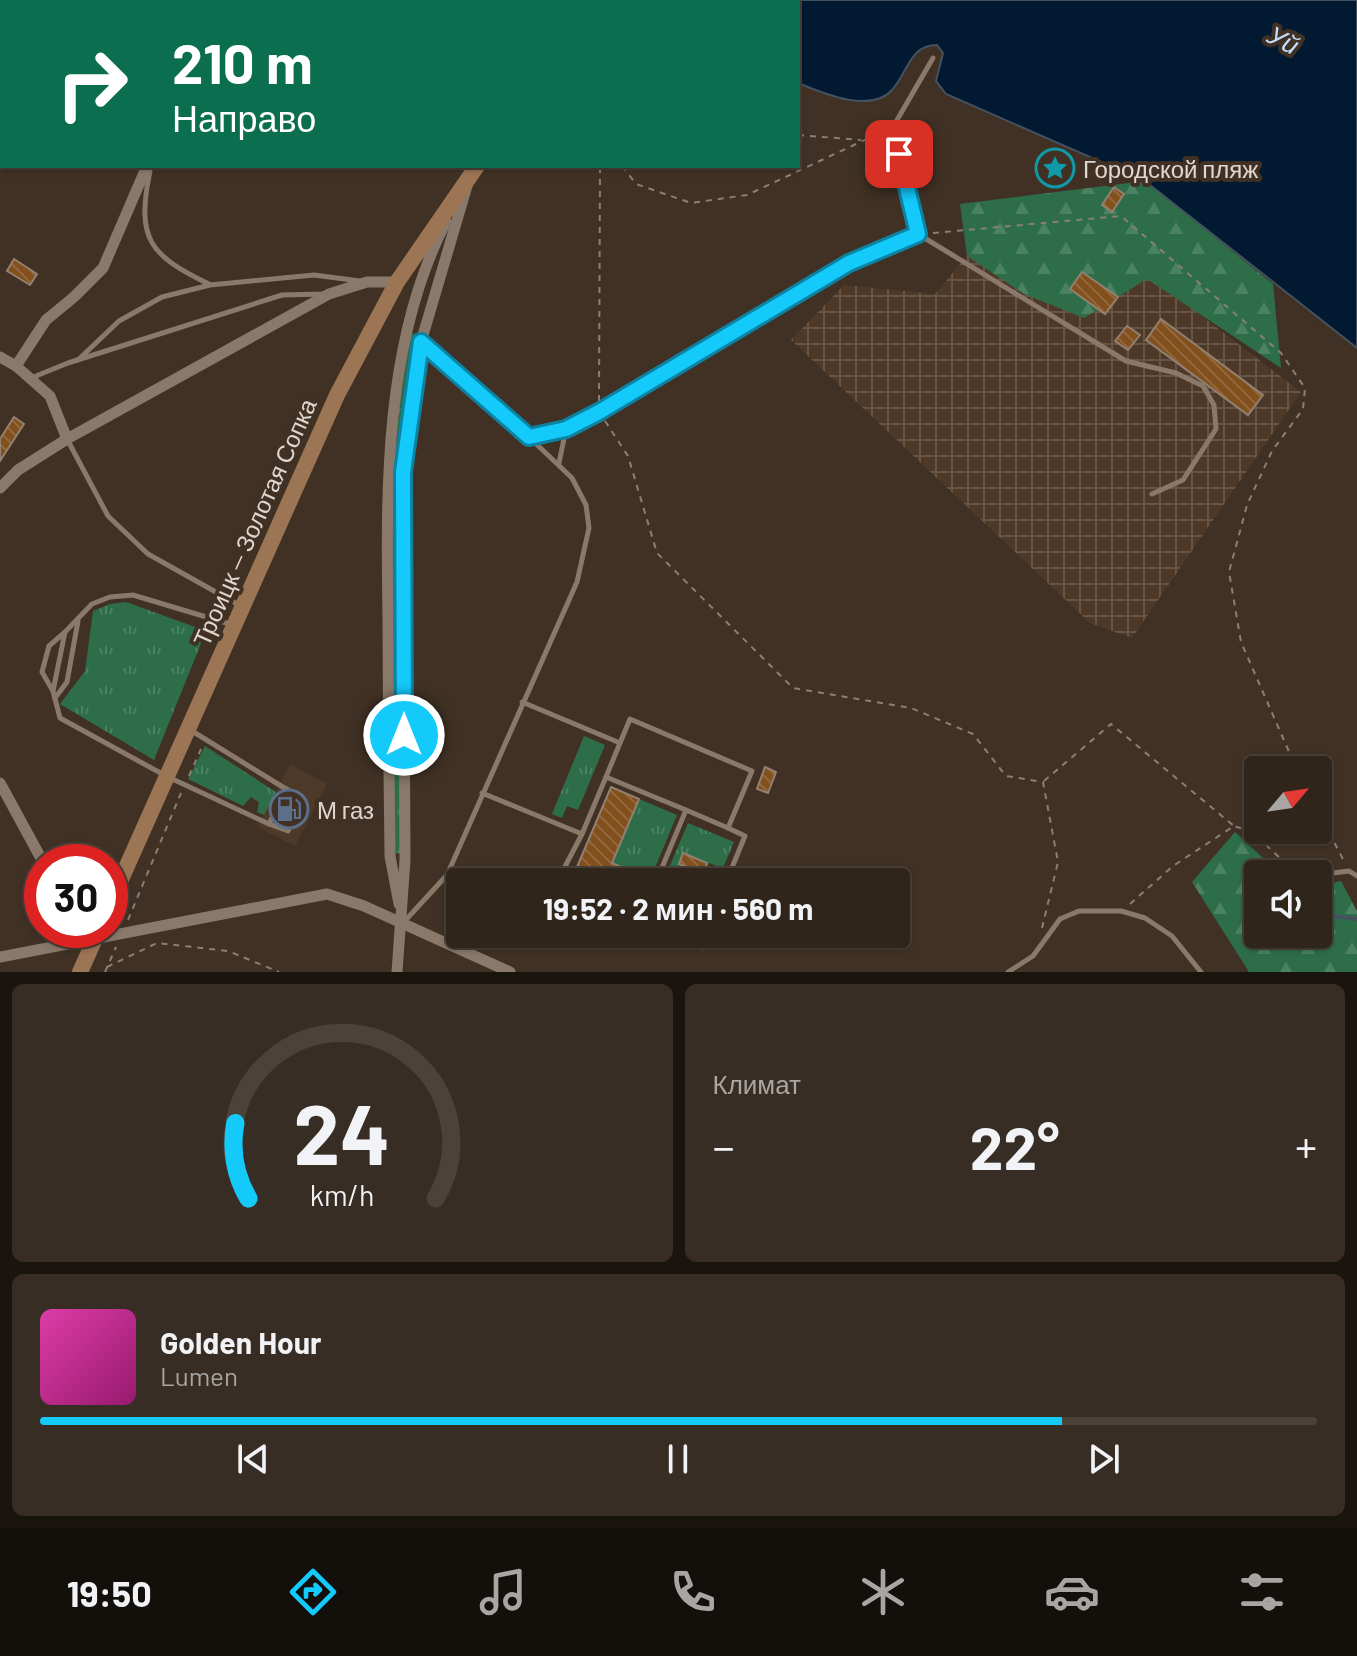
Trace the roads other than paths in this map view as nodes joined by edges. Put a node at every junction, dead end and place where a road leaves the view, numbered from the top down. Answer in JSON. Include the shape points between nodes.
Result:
{"nodes":[{"id":1,"x":933,"y":58,"type":"dead end"},
{"id":2,"x":148,"y":168,"type":"edge"},
{"id":3,"x":149,"y":168,"type":"edge"},
{"id":4,"x":474,"y":170,"type":"edge"},
{"id":5,"x":918,"y":234,"type":"junction"},
{"id":6,"x":367,"y":282,"type":"junction"},
{"id":7,"x":397,"y":282,"type":"junction"},
{"id":8,"x":210,"y":285,"type":"junction"},
{"id":9,"x":329,"y":294,"type":"junction"},
{"id":10,"x":421,"y":342,"type":"junction"},
{"id":11,"x":0,"y":357,"type":"edge"},
{"id":12,"x":78,"y":360,"type":"junction"},
{"id":13,"x":16,"y":366,"type":"junction"},
{"id":14,"x":30,"y":378,"type":"junction"},
{"id":15,"x":566,"y":429,"type":"junction"},
{"id":16,"x":529,"y":437,"type":"junction"},
{"id":17,"x":67,"y":439,"type":"junction"},
{"id":18,"x":559,"y":464,"type":"junction"},
{"id":19,"x":0,"y":488,"type":"edge"},
{"id":20,"x":1152,"y":494,"type":"dead end"},
{"id":21,"x":242,"y":607,"type":"junction"},
{"id":22,"x":78,"y":620,"type":"junction"},
{"id":23,"x":234,"y":625,"type":"junction"},
{"id":24,"x":65,"y":632,"type":"junction"},
{"id":25,"x":54,"y":695,"type":"junction"},
{"id":26,"x":522,"y":702,"type":"junction"},
{"id":27,"x":188,"y":728,"type":"junction"},
{"id":28,"x":620,"y":743,"type":"junction"},
{"id":29,"x":166,"y":776,"type":"junction"},
{"id":30,"x":606,"y":777,"type":"junction"},
{"id":31,"x":0,"y":783,"type":"edge"},
{"id":32,"x":286,"y":789,"type":"junction"},
{"id":33,"x":482,"y":793,"type":"junction"},
{"id":34,"x":686,"y":810,"type":"junction"},
{"id":35,"x":269,"y":824,"type":"junction"},
{"id":36,"x":728,"y":828,"type":"junction"},
{"id":37,"x":582,"y":834,"type":"junction"},
{"id":38,"x":33,"y":844,"type":"edge"},
{"id":39,"x":128,"y":863,"type":"edge"},
{"id":40,"x":564,"y":868,"type":"edge"},
{"id":41,"x":662,"y":868,"type":"edge"},
{"id":42,"x":732,"y":868,"type":"edge"},
{"id":43,"x":1332,"y":873,"type":"edge"},
{"id":44,"x":1357,"y":876,"type":"edge"},
{"id":45,"x":402,"y":924,"type":"junction"},
{"id":46,"x":128,"y":933,"type":"edge"},
{"id":47,"x":35,"y":948,"type":"edge"},
{"id":48,"x":89,"y":948,"type":"edge"},
{"id":49,"x":0,"y":957,"type":"edge"},
{"id":50,"x":80,"y":972,"type":"edge"},
{"id":51,"x":397,"y":972,"type":"edge"},
{"id":52,"x":510,"y":972,"type":"edge"},
{"id":53,"x":1008,"y":972,"type":"edge"},
{"id":54,"x":1201,"y":972,"type":"edge"}],
"edges":[{"from":1,"to":5,"type":"lane","via":[[893,127]]},
{"from":2,"to":13,"type":"street","via":[[103,268],[46,320]]},
{"from":3,"to":8,"type":"lane","via":[[144,203],[152,246],[176,268]]},
{"from":4,"to":7,"type":"street","name":"Троицк — Золотая Сопка"},
{"from":4,"to":10,"type":"street"},
{"from":4,"to":45,"type":"street","via":[[434,246],[407,333],[392,428],[386,491],[390,856]]},
{"from":5,"to":15,"type":"lane","via":[[849,263]]},
{"from":5,"to":20,"type":"lane","via":[[1126,361],[1176,373],[1203,386],[1214,405],[1216,429],[1183,480]]},
{"from":6,"to":7,"type":"street"},
{"from":6,"to":8,"type":"lane","via":[[314,275]]},
{"from":6,"to":9,"type":"street"},
{"from":7,"to":21,"type":"street","name":"Троицк — Золотая Сопка","via":[[337,395]]},
{"from":8,"to":12,"type":"lane","via":[[162,297],[119,321]]},
{"from":9,"to":12,"type":"lane","via":[[282,295]]},
{"from":9,"to":17,"type":"street"},
{"from":10,"to":16,"type":"lane"},
{"from":10,"to":45,"type":"street","via":[[403,472]]},
{"from":11,"to":13,"type":"street"},
{"from":12,"to":14,"type":"lane"},
{"from":13,"to":14,"type":"street"},
{"from":14,"to":17,"type":"street","via":[[50,396]]},
{"from":15,"to":16,"type":"lane"},
{"from":15,"to":18,"type":"lane"},
{"from":16,"to":18,"type":"lane"},
{"from":17,"to":19,"type":"street"},
{"from":17,"to":21,"type":"lane","via":[[108,516],[148,554]]},
{"from":18,"to":26,"type":"lane","via":[[586,505],[589,528],[577,582]]},
{"from":21,"to":23,"type":"street","name":"Троицк — Золотая Сопка"},
{"from":22,"to":23,"type":"lane","via":[[92,604],[133,595]]},
{"from":22,"to":24,"type":"lane"},
{"from":22,"to":25,"type":"lane","via":[[67,682]]},
{"from":23,"to":27,"type":"street","name":"Троицк — Золотая Сопка"},
{"from":24,"to":25,"type":"lane"},
{"from":24,"to":25,"type":"lane","via":[[49,646],[42,672]]},
{"from":25,"to":29,"type":"lane","via":[[60,718]]},
{"from":26,"to":28,"type":"lane"},
{"from":26,"to":33,"type":"lane"},
{"from":27,"to":29,"type":"street","name":"Троицк — Золотая Сопка"},
{"from":27,"to":32,"type":"lane"},
{"from":28,"to":30,"type":"lane"},
{"from":28,"to":36,"type":"lane","via":[[630,719],[752,771]]},
{"from":29,"to":35,"type":"lane"},
{"from":29,"to":39,"type":"street","name":"Троицк — Золотая Сопка"},
{"from":30,"to":34,"type":"lane"},
{"from":30,"to":37,"type":"lane"},
{"from":31,"to":38,"type":"street"},
{"from":32,"to":35,"type":"lane"},
{"from":32,"to":35,"type":"lane","via":[[303,799],[288,831]]},
{"from":33,"to":37,"type":"lane"},
{"from":33,"to":45,"type":"lane","via":[[447,875]]},
{"from":34,"to":36,"type":"lane"},
{"from":34,"to":41,"type":"lane"},
{"from":36,"to":42,"type":"lane","via":[[745,836]]},
{"from":37,"to":40,"type":"lane"},
{"from":43,"to":44,"type":"lane","via":[[1349,871]]},
{"from":45,"to":46,"type":"street","via":[[327,894]]},
{"from":45,"to":51,"type":"street"},
{"from":45,"to":52,"type":"street"},
{"from":47,"to":49,"type":"street"},
{"from":48,"to":50,"type":"street"},
{"from":53,"to":54,"type":"lane","via":[[1033,956],[1060,919],[1079,911],[1121,911],[1145,918],[1172,936]]}]}
